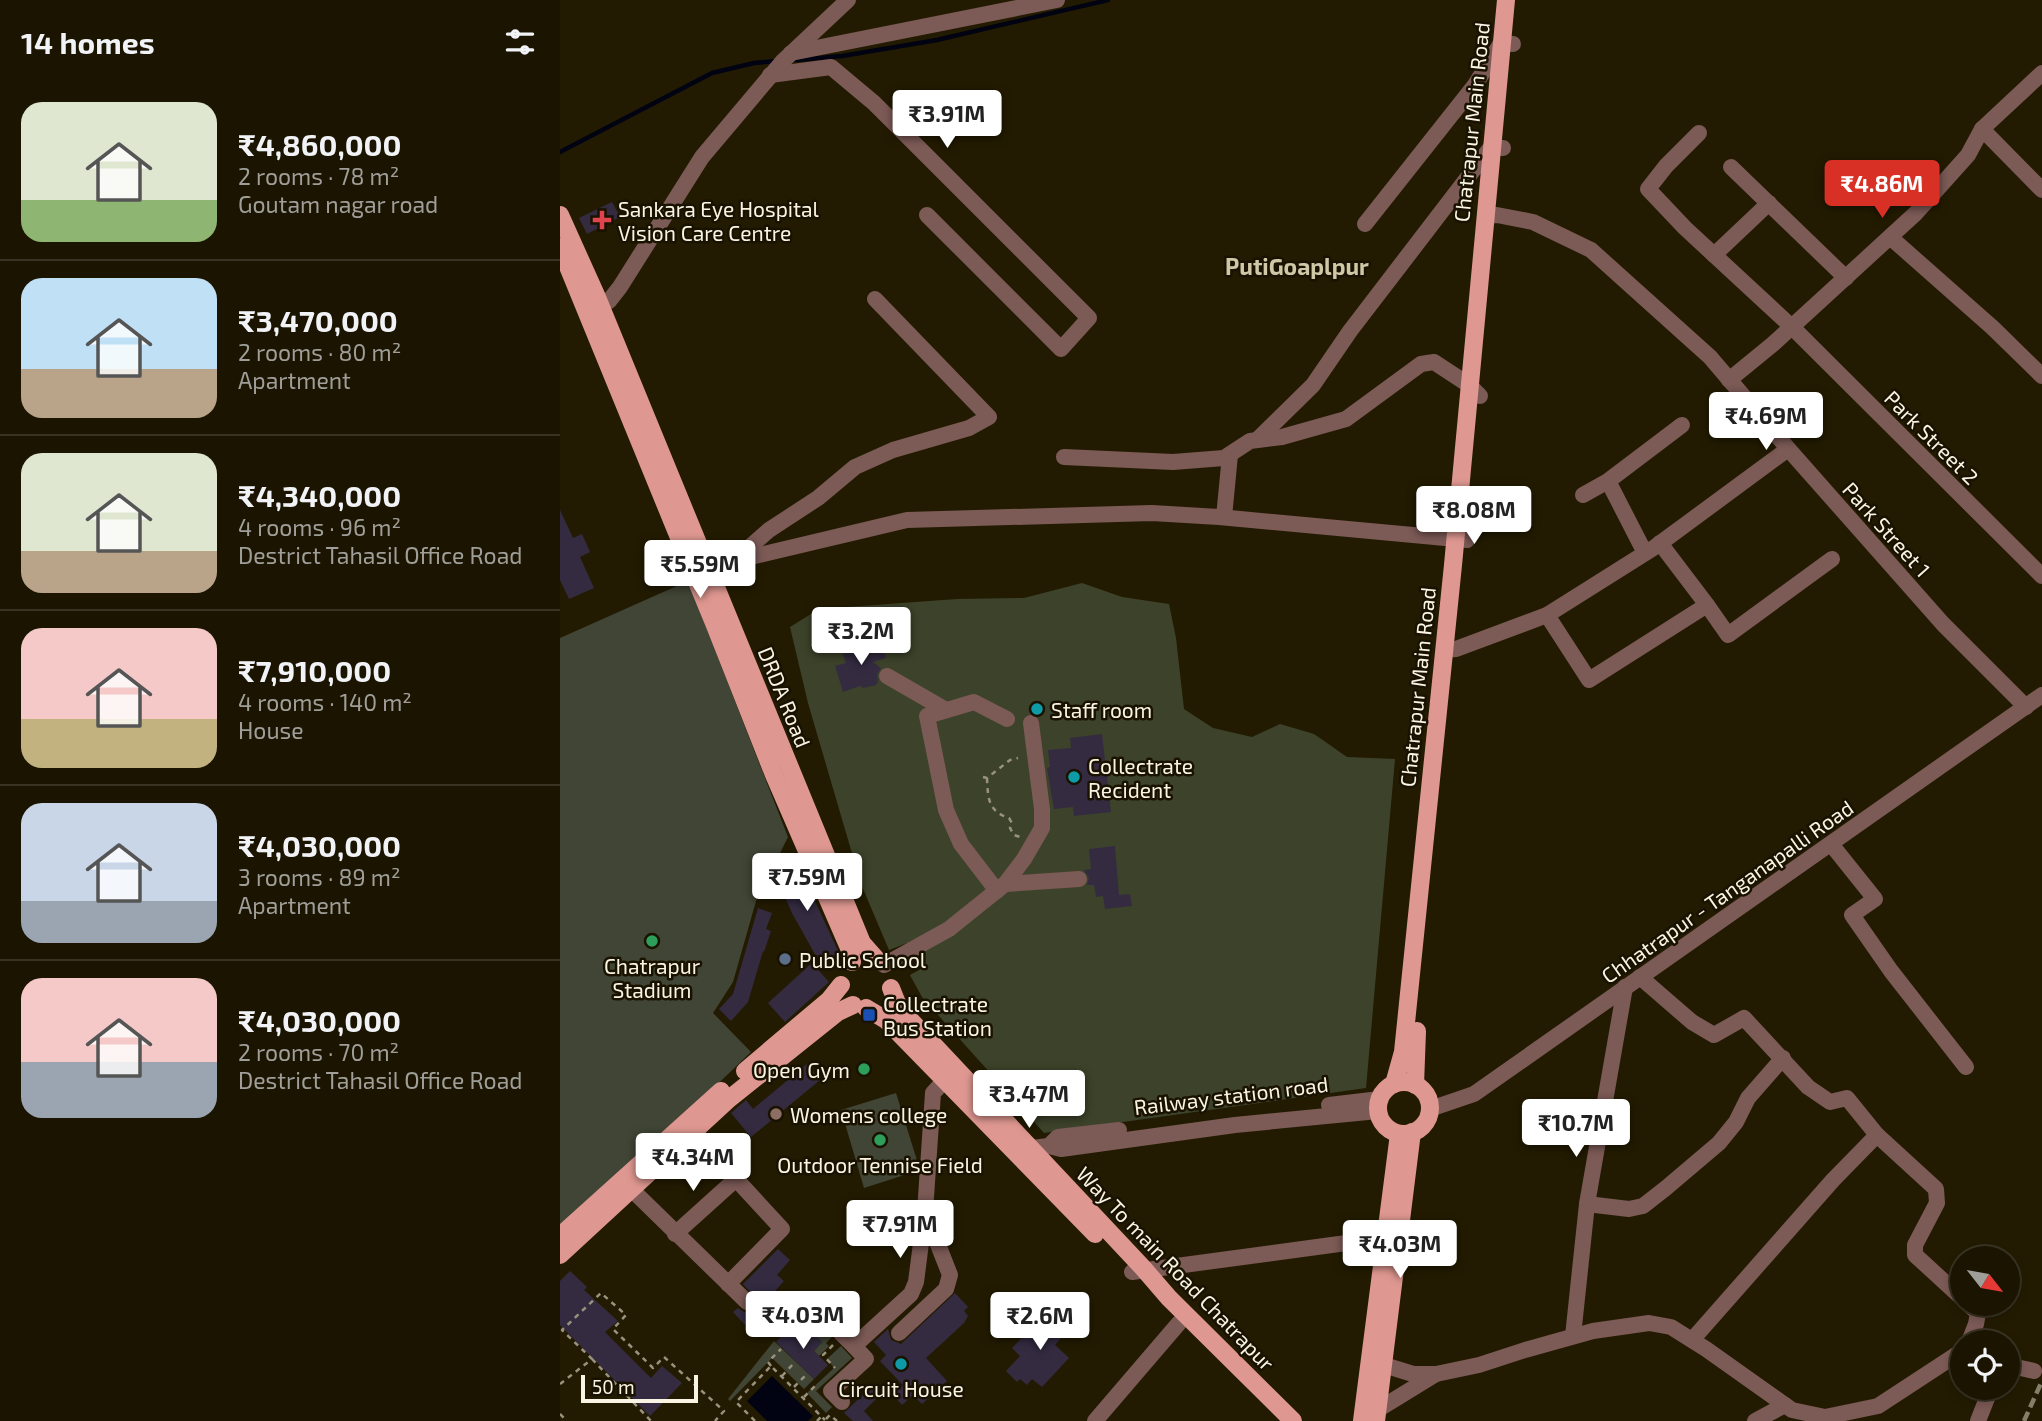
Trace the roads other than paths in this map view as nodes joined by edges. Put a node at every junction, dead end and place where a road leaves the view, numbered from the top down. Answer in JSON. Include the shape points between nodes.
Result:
{"nodes":[{"id":1,"x":848,"y":0,"type":"edge"},
{"id":2,"x":1057,"y":0,"type":"edge"},
{"id":3,"x":1506,"y":0,"type":"edge"},
{"id":4,"x":1518,"y":0,"type":"edge"},
{"id":5,"x":1507,"y":43,"type":"junction"},
{"id":6,"x":791,"y":53,"type":"junction"},
{"id":7,"x":2042,"y":74,"type":"edge"},
{"id":8,"x":771,"y":75,"type":"junction"},
{"id":9,"x":1982,"y":129,"type":"junction"},
{"id":10,"x":1699,"y":133,"type":"dead end"},
{"id":11,"x":1497,"y":148,"type":"junction"},
{"id":12,"x":1731,"y":167,"type":"dead end"},
{"id":13,"x":2042,"y":190,"type":"edge"},
{"id":14,"x":1769,"y":203,"type":"junction"},
{"id":15,"x":560,"y":215,"type":"edge"},
{"id":16,"x":927,"y":215,"type":"dead end"},
{"id":17,"x":1491,"y":216,"type":"junction"},
{"id":18,"x":1365,"y":224,"type":"dead end"},
{"id":19,"x":1890,"y":237,"type":"junction"},
{"id":20,"x":560,"y":247,"type":"edge"},
{"id":21,"x":1714,"y":254,"type":"junction"},
{"id":22,"x":1846,"y":278,"type":"junction"},
{"id":23,"x":875,"y":299,"type":"dead end"},
{"id":24,"x":593,"y":308,"type":"junction"},
{"id":25,"x":1792,"y":327,"type":"junction"},
{"id":26,"x":2042,"y":376,"type":"edge"},
{"id":27,"x":1729,"y":380,"type":"junction"},
{"id":28,"x":1475,"y":390,"type":"junction"},
{"id":29,"x":1682,"y":425,"type":"dead end"},
{"id":30,"x":1257,"y":440,"type":"junction"},
{"id":31,"x":1788,"y":449,"type":"junction"},
{"id":32,"x":1230,"y":455,"type":"junction"},
{"id":33,"x":1064,"y":457,"type":"dead end"},
{"id":34,"x":1608,"y":481,"type":"junction"},
{"id":35,"x":1583,"y":495,"type":"dead end"},
{"id":36,"x":1224,"y":517,"type":"junction"},
{"id":37,"x":1461,"y":539,"type":"junction"},
{"id":38,"x":1660,"y":543,"type":"junction"},
{"id":39,"x":1645,"y":553,"type":"junction"},
{"id":40,"x":1832,"y":559,"type":"dead end"},
{"id":41,"x":734,"y":561,"type":"junction"},
{"id":42,"x":699,"y":568,"type":"junction"},
{"id":43,"x":2042,"y":576,"type":"edge"},
{"id":44,"x":1707,"y":605,"type":"junction"},
{"id":45,"x":1547,"y":615,"type":"junction"},
{"id":46,"x":1450,"y":649,"type":"junction"},
{"id":47,"x":887,"y":676,"type":"dead end"},
{"id":48,"x":2042,"y":695,"type":"edge"},
{"id":49,"x":2026,"y":707,"type":"junction"},
{"id":50,"x":946,"y":710,"type":"junction"},
{"id":51,"x":1007,"y":719,"type":"dead end"},
{"id":52,"x":1031,"y":723,"type":"dead end"},
{"id":53,"x":1831,"y":844,"type":"junction"},
{"id":54,"x":1079,"y":879,"type":"dead end"},
{"id":55,"x":1001,"y":888,"type":"junction"},
{"id":56,"x":852,"y":962,"type":"junction"},
{"id":57,"x":881,"y":963,"type":"junction"},
{"id":58,"x":1640,"y":977,"type":"junction"},
{"id":59,"x":841,"y":985,"type":"junction"},
{"id":60,"x":1625,"y":987,"type":"junction"},
{"id":61,"x":891,"y":988,"type":"junction"},
{"id":62,"x":860,"y":1007,"type":"junction"},
{"id":63,"x":1783,"y":1058,"type":"junction"},
{"id":64,"x":1966,"y":1067,"type":"dead end"},
{"id":65,"x":944,"y":1081,"type":"junction"},
{"id":66,"x":1394,"y":1084,"type":"junction"},
{"id":67,"x":1415,"y":1085,"type":"junction"},
{"id":68,"x":1379,"y":1105,"type":"junction"},
{"id":69,"x":1430,"y":1109,"type":"junction"},
{"id":70,"x":1405,"y":1133,"type":"junction"},
{"id":71,"x":1877,"y":1135,"type":"junction"},
{"id":72,"x":1031,"y":1148,"type":"junction"},
{"id":73,"x":626,"y":1184,"type":"junction"},
{"id":74,"x":1587,"y":1204,"type":"junction"},
{"id":75,"x":925,"y":1212,"type":"junction"},
{"id":76,"x":675,"y":1234,"type":"junction"},
{"id":77,"x":560,"y":1236,"type":"edge"},
{"id":78,"x":1393,"y":1236,"type":"junction"},
{"id":79,"x":560,"y":1255,"type":"edge"},
{"id":80,"x":1138,"y":1270,"type":"junction"},
{"id":81,"x":728,"y":1284,"type":"junction"},
{"id":82,"x":1950,"y":1287,"type":"edge"},
{"id":83,"x":747,"y":1302,"type":"dead end"},
{"id":84,"x":812,"y":1304,"type":"dead end"},
{"id":85,"x":1179,"y":1323,"type":"junction"},
{"id":86,"x":900,"y":1333,"type":"dead end"},
{"id":87,"x":1573,"y":1336,"type":"junction"},
{"id":88,"x":848,"y":1340,"type":"junction"},
{"id":89,"x":1692,"y":1340,"type":"junction"},
{"id":90,"x":1950,"y":1359,"type":"edge"},
{"id":91,"x":1384,"y":1365,"type":"junction"},
{"id":92,"x":2020,"y":1368,"type":"edge"},
{"id":93,"x":2034,"y":1371,"type":"dead end"},
{"id":94,"x":1436,"y":1374,"type":"junction"},
{"id":95,"x":1986,"y":1400,"type":"edge"},
{"id":96,"x":842,"y":1402,"type":"dead end"},
{"id":97,"x":1785,"y":1405,"type":"junction"},
{"id":98,"x":1378,"y":1415,"type":"edge"},
{"id":99,"x":1824,"y":1419,"type":"edge"},
{"id":100,"x":1095,"y":1421,"type":"edge"},
{"id":101,"x":1278,"y":1421,"type":"edge"},
{"id":102,"x":1293,"y":1421,"type":"edge"},
{"id":103,"x":1362,"y":1421,"type":"edge"},
{"id":104,"x":1755,"y":1421,"type":"edge"},
{"id":105,"x":1978,"y":1421,"type":"edge"}],
"edges":[{"from":1,"to":6,"type":"street"},
{"from":2,"to":6,"type":"street"},
{"from":3,"to":5,"type":"main road","name":"Chatrapur Main Road"},
{"from":4,"to":5,"type":"main road","name":"Chatrapur Main Road"},
{"from":5,"to":11,"type":"main road","name":"Chatrapur Main Road"},
{"from":5,"to":18,"type":"street"},
{"from":6,"to":8,"type":"street"},
{"from":7,"to":9,"type":"street"},
{"from":8,"to":16,"type":"street","via":[[831,67],[874,103],[1089,318],[1061,349]]},
{"from":8,"to":24,"type":"street","via":[[702,157],[620,287],[609,301]]},
{"from":9,"to":13,"type":"street"},
{"from":9,"to":19,"type":"street","via":[[1968,155]]},
{"from":10,"to":21,"type":"street","name":"Park Street 2","via":[[1648,189]]},
{"from":11,"to":17,"type":"main road","name":"Chatrapur Main Road"},
{"from":11,"to":30,"type":"street","via":[[1350,331],[1313,385]]},
{"from":12,"to":14,"type":"street"},
{"from":14,"to":21,"type":"street"},
{"from":14,"to":22,"type":"street"},
{"from":15,"to":24,"type":"main road","name":"DRDA Road"},
{"from":17,"to":27,"type":"street","name":"Park Street 1","via":[[1533,222],[1591,250],[1710,357]]},
{"from":17,"to":28,"type":"main road","name":"Chatrapur Main Road"},
{"from":19,"to":22,"type":"street"},
{"from":19,"to":26,"type":"street"},
{"from":20,"to":24,"type":"main road","name":"DRDA Road"},
{"from":21,"to":25,"type":"street","name":"Park Street 2"},
{"from":22,"to":25,"type":"street"},
{"from":23,"to":41,"type":"street","via":[[989,417],[855,467]]},
{"from":24,"to":42,"type":"main road","name":"DRDA Road"},
{"from":25,"to":27,"type":"street"},
{"from":25,"to":43,"type":"street","name":"Park Street 2"},
{"from":27,"to":31,"type":"street","name":"Park Street 1"},
{"from":28,"to":30,"type":"street","via":[[1434,362],[1421,364],[1346,419]]},
{"from":28,"to":37,"type":"main road","name":"Chatrapur Main Road"},
{"from":29,"to":34,"type":"street"},
{"from":30,"to":32,"type":"street"},
{"from":31,"to":38,"type":"street"},
{"from":31,"to":49,"type":"street","name":"Park Street 1","via":[[1943,624]]},
{"from":32,"to":33,"type":"street","via":[[1173,462]]},
{"from":32,"to":36,"type":"street"},
{"from":34,"to":35,"type":"street"},
{"from":34,"to":39,"type":"street"},
{"from":36,"to":37,"type":"street"},
{"from":36,"to":41,"type":"street","via":[[1152,513],[907,520]]},
{"from":37,"to":46,"type":"main road","name":"Chatrapur Main Road"},
{"from":38,"to":39,"type":"street"},
{"from":38,"to":44,"type":"street"},
{"from":39,"to":45,"type":"street"},
{"from":40,"to":44,"type":"street","via":[[1728,635]]},
{"from":41,"to":42,"type":"street"},
{"from":42,"to":56,"type":"main road","name":"DRDA Road","via":[[774,775]]},
{"from":42,"to":57,"type":"main road","name":"DRDA Road","via":[[862,943]]},
{"from":44,"to":45,"type":"street","via":[[1589,680]]},
{"from":45,"to":46,"type":"street"},
{"from":46,"to":66,"type":"main road","name":"Chatrapur Main Road","via":[[1403,1052]]},
{"from":46,"to":67,"type":"main road","name":"Chatrapur Main Road"},
{"from":47,"to":50,"type":"street"},
{"from":48,"to":49,"type":"street","name":"Chhatrapur - Tanganapalli Road"},
{"from":49,"to":53,"type":"street","name":"Chhatrapur - Tanganapalli Road"},
{"from":50,"to":51,"type":"street","via":[[974,702]]},
{"from":50,"to":55,"type":"street","via":[[927,716],[946,810],[961,844]]},
{"from":52,"to":55,"type":"street","via":[[1042,828]]},
{"from":53,"to":58,"type":"street","name":"Chhatrapur - Tanganapalli Road"},
{"from":53,"to":64,"type":"street","via":[[1875,900],[1852,915]]},
{"from":54,"to":55,"type":"street"},
{"from":55,"to":57,"type":"street","via":[[948,929]]},
{"from":56,"to":57,"type":"main road","via":[[863,958]]},
{"from":56,"to":59,"type":"main road"},
{"from":57,"to":61,"type":"main road"},
{"from":58,"to":60,"type":"street","name":"Chhatrapur - Tanganapalli Road"},
{"from":58,"to":63,"type":"street","via":[[1714,1035],[1744,1018]]},
{"from":59,"to":62,"type":"main road","via":[[843,993]]},
{"from":59,"to":73,"type":"main road","via":[[698,1110]]},
{"from":60,"to":69,"type":"street","name":"Chhatrapur - Tanganapalli Road","via":[[1474,1094]]},
{"from":60,"to":74,"type":"street"},
{"from":61,"to":62,"type":"main road","via":[[879,1005]]},
{"from":61,"to":72,"type":"main road","name":"Way To main Road Chatrapur","via":[[899,1008]]},
{"from":62,"to":65,"type":"main road","via":[[886,1020]]},
{"from":62,"to":73,"type":"main road","via":[[838,1012]]},
{"from":63,"to":71,"type":"street","via":[[1808,1087],[1830,1102],[1847,1098]]},
{"from":63,"to":74,"type":"street","via":[[1748,1098],[1719,1143],[1643,1206]]},
{"from":65,"to":72,"type":"main road"},
{"from":65,"to":75,"type":"street","via":[[933,1093]]},
{"from":66,"to":67,"type":"main road"},
{"from":66,"to":68,"type":"main road"},
{"from":67,"to":69,"type":"main road"},
{"from":68,"to":70,"type":"main road","via":[[1385,1126]]},
{"from":68,"to":72,"type":"street","name":"Railway station road","via":[[1061,1149]]},
{"from":69,"to":70,"type":"main road","via":[[1423,1125]]},
{"from":70,"to":78,"type":"main road"},
{"from":71,"to":82,"type":"street","via":[[1936,1189],[1937,1203],[1915,1245],[1915,1255]]},
{"from":71,"to":89,"type":"street"},
{"from":72,"to":80,"type":"main road","name":"Way To main Road Chatrapur"},
{"from":72,"to":80,"type":"main road","name":"Way To main Road Chatrapur","via":[[1038,1176]]},
{"from":73,"to":76,"type":"street"},
{"from":73,"to":77,"type":"main road"},
{"from":73,"to":79,"type":"main road"},
{"from":74,"to":87,"type":"street"},
{"from":75,"to":86,"type":"street","via":[[950,1275],[946,1289]]},
{"from":75,"to":88,"type":"street","via":[[911,1294]]},
{"from":76,"to":81,"type":"street"},
{"from":76,"to":81,"type":"street","via":[[736,1179],[782,1229]]},
{"from":78,"to":80,"type":"street"},
{"from":78,"to":91,"type":"main road"},
{"from":78,"to":103,"type":"main road"},
{"from":80,"to":85,"type":"main road","name":"Way To main Road Chatrapur"},
{"from":80,"to":102,"type":"main road","name":"Way To main Road Chatrapur"},
{"from":81,"to":83,"type":"street"},
{"from":84,"to":88,"type":"street"},
{"from":85,"to":100,"type":"street"},
{"from":85,"to":101,"type":"main road","name":"Way To main Road Chatrapur"},
{"from":87,"to":89,"type":"street","via":[[1649,1323],[1671,1326]]},
{"from":87,"to":94,"type":"street"},
{"from":88,"to":96,"type":"street","via":[[866,1359],[831,1391]]},
{"from":89,"to":97,"type":"street"},
{"from":90,"to":99,"type":"street","via":[[1878,1406]]},
{"from":91,"to":94,"type":"street","via":[[1413,1374]]},
{"from":91,"to":98,"type":"main road"},
{"from":92,"to":93,"type":"street"},
{"from":94,"to":98,"type":"street"},
{"from":95,"to":105,"type":"street"},
{"from":97,"to":99,"type":"street"},
{"from":97,"to":104,"type":"street"}]}
